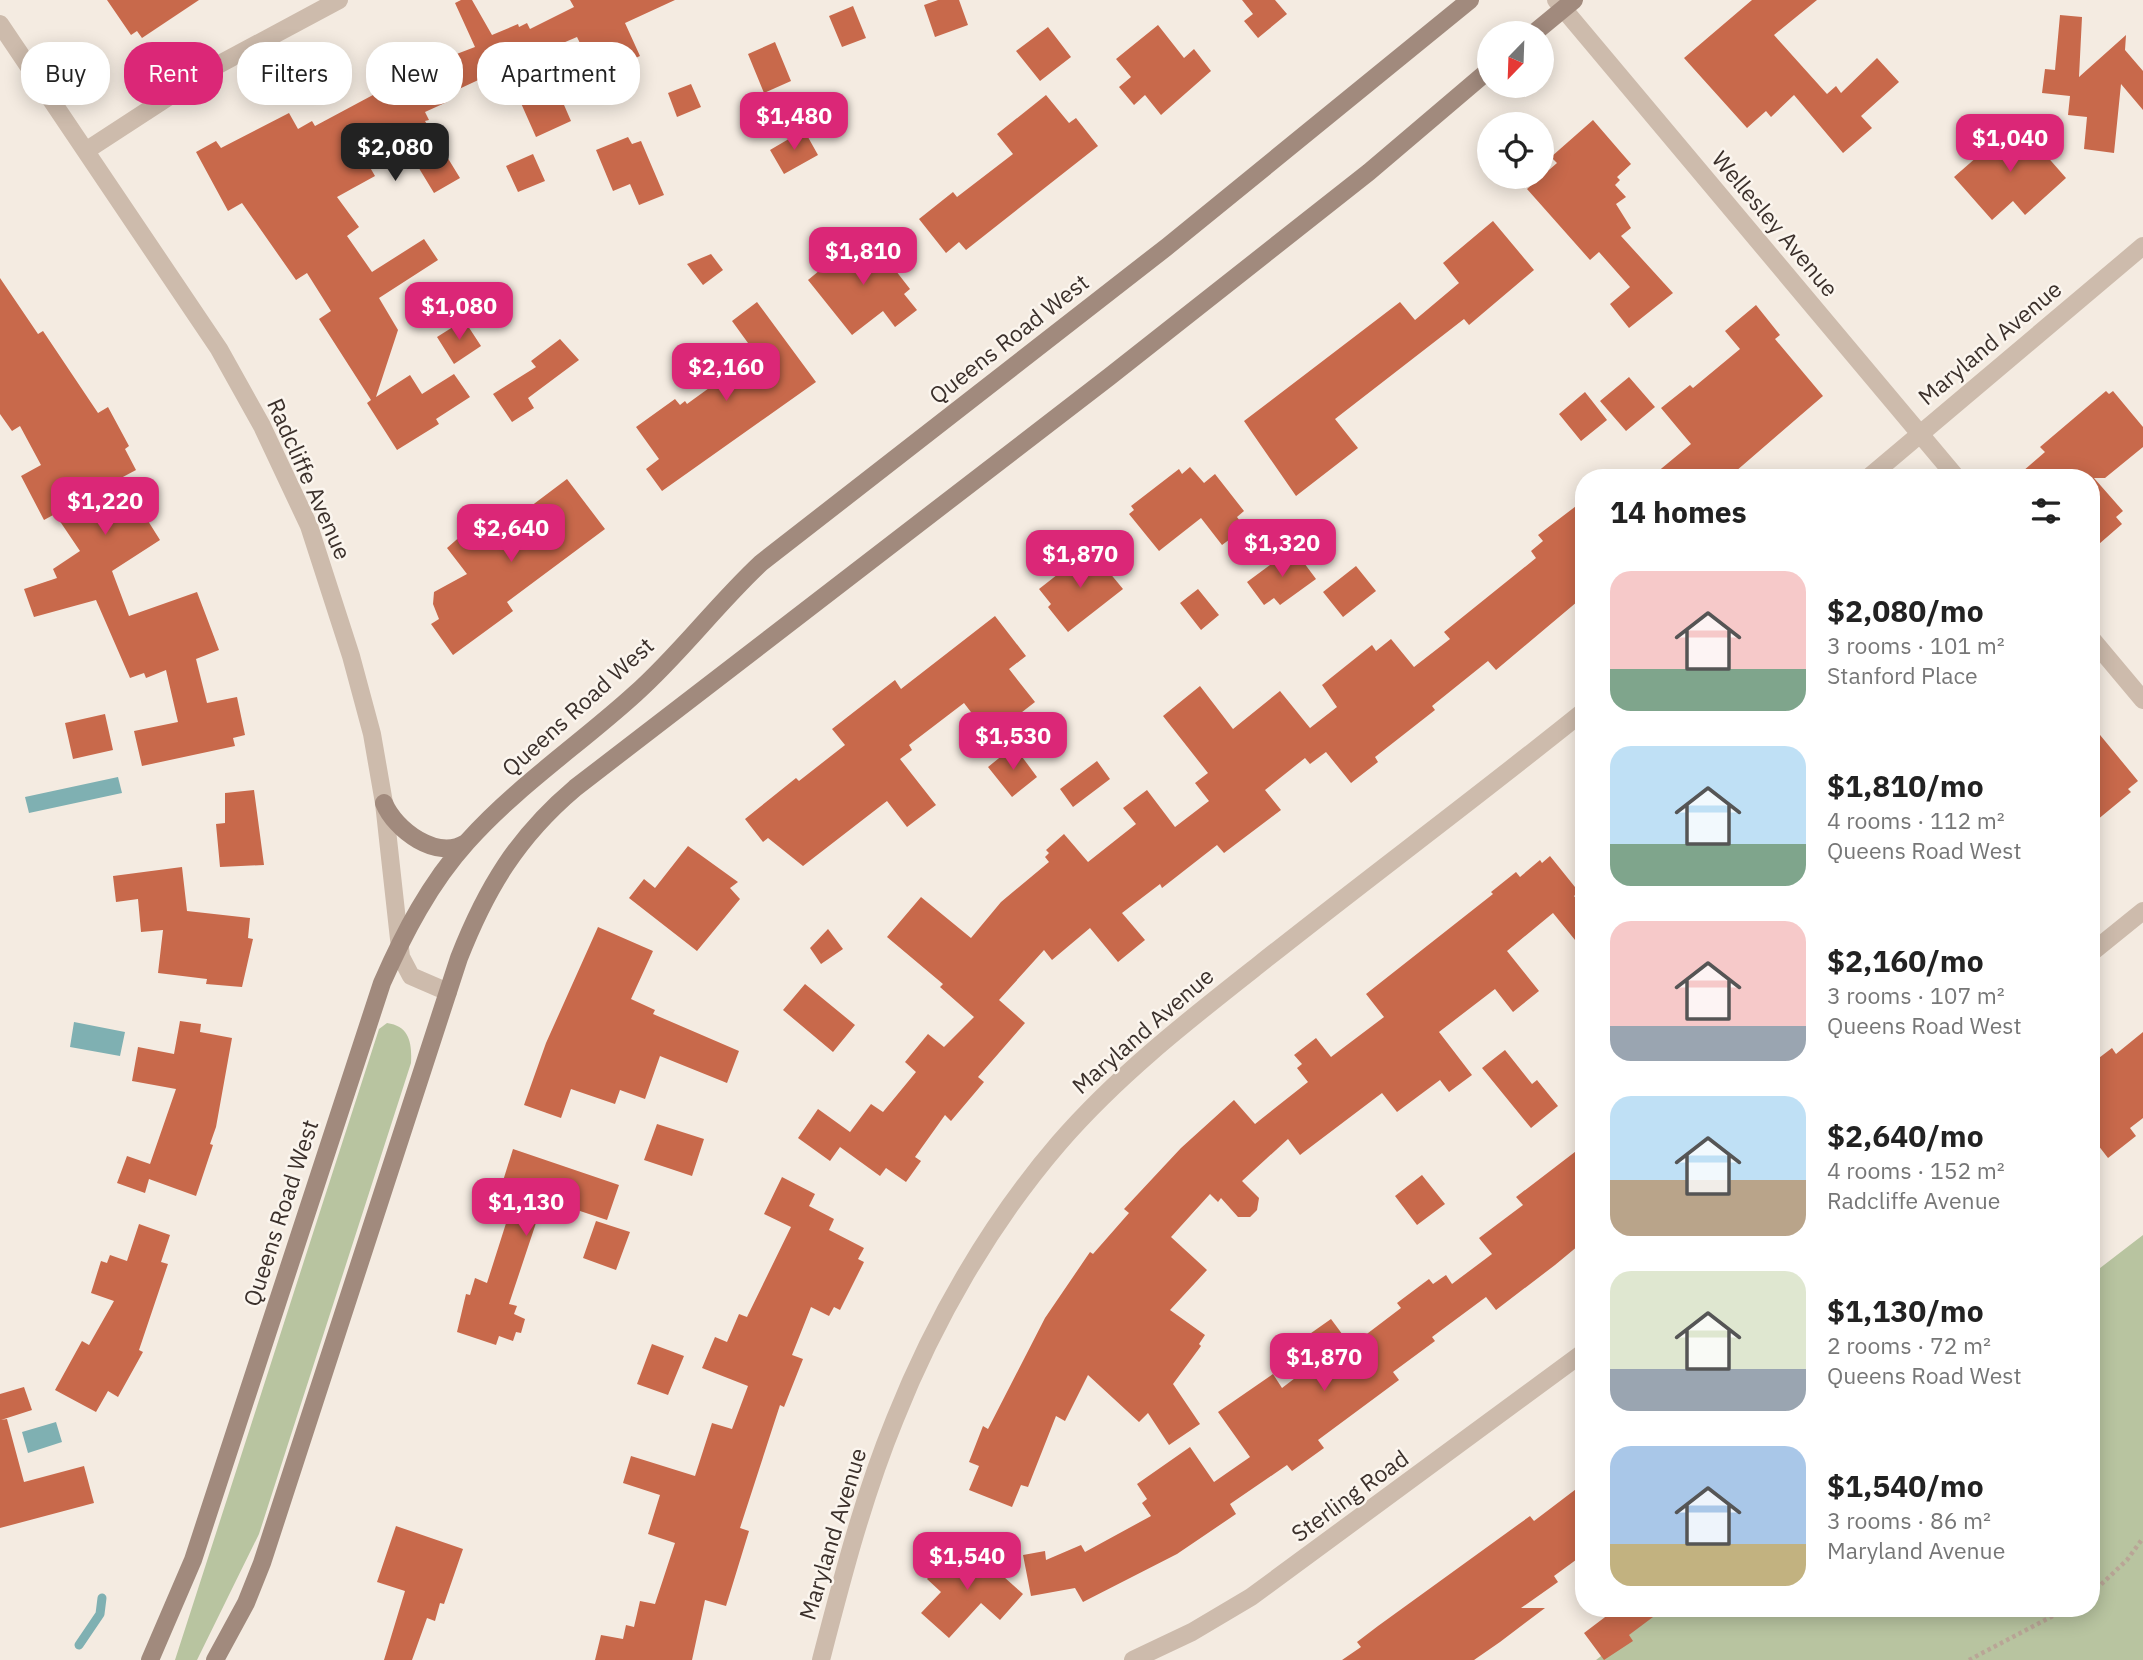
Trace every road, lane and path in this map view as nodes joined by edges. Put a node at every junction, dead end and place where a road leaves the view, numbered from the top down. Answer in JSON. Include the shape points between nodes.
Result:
{"nodes":[{"id":1,"x":339,"y":0,"type":"edge"},
{"id":2,"x":1470,"y":0,"type":"edge"},
{"id":3,"x":1565,"y":3,"type":"edge"},
{"id":4,"x":1546,"y":21,"type":"edge"},
{"id":5,"x":0,"y":24,"type":"edge"},
{"id":6,"x":1477,"y":80,"type":"edge"},
{"id":7,"x":87,"y":150,"type":"junction"},
{"id":8,"x":2143,"y":246,"type":"edge"},
{"id":9,"x":1919,"y":435,"type":"junction"},
{"id":10,"x":1879,"y":469,"type":"edge"},
{"id":11,"x":1949,"y":469,"type":"edge"},
{"id":12,"x":2100,"y":649,"type":"edge"},
{"id":13,"x":2143,"y":700,"type":"edge"},
{"id":14,"x":1575,"y":717,"type":"edge"},
{"id":15,"x":384,"y":803,"type":"junction"},
{"id":16,"x":466,"y":843,"type":"junction"},
{"id":17,"x":2143,"y":911,"type":"edge"},
{"id":18,"x":2100,"y":946,"type":"edge"},
{"id":19,"x":398,"y":948,"type":"junction"},
{"id":20,"x":448,"y":992,"type":"junction"},
{"id":21,"x":1575,"y":1359,"type":"edge"},
{"id":22,"x":2143,"y":1538,"type":"edge"},
{"id":23,"x":2100,"y":1586,"type":"edge"},
{"id":24,"x":242,"y":1610,"type":"junction"},
{"id":25,"x":2051,"y":1617,"type":"edge"},
{"id":26,"x":149,"y":1660,"type":"edge"},
{"id":27,"x":215,"y":1660,"type":"edge"},
{"id":28,"x":225,"y":1660,"type":"edge"},
{"id":29,"x":821,"y":1660,"type":"edge"},
{"id":30,"x":1133,"y":1660,"type":"edge"},
{"id":31,"x":1969,"y":1660,"type":"edge"}],
"edges":[{"from":1,"to":7,"type":"street","via":[[216,66]]},
{"from":2,"to":16,"type":"street","name":"Queens Road West","via":[[1157,254],[761,564],[724,597],[636,694]]},
{"from":3,"to":4,"type":"street"},
{"from":3,"to":9,"type":"street","name":"Wellesley Avenue"},
{"from":5,"to":7,"type":"street","name":"Radcliffe Avenue"},
{"from":6,"to":20,"type":"street","via":[[1110,377],[556,804],[522,839],[496,880],[472,926]]},
{"from":7,"to":15,"type":"street","name":"Radcliffe Avenue","via":[[219,349],[299,504],[323,564],[367,708]]},
{"from":8,"to":9,"type":"street","name":"Maryland Avenue"},
{"from":9,"to":10,"type":"street","name":"Maryland Avenue"},
{"from":9,"to":11,"type":"street","name":"Wellesley Avenue"},
{"from":12,"to":13,"type":"street"},
{"from":14,"to":29,"type":"street","name":"Maryland Avenue","via":[[1164,1040],[1052,1151],[970,1271],[899,1409],[859,1525]]},
{"from":15,"to":16,"type":"street","via":[[394,822],[414,838],[442,847]]},
{"from":15,"to":19,"type":"street","name":"Radcliffe Avenue"},
{"from":16,"to":19,"type":"street","name":"Queens Road West","via":[[430,891]]},
{"from":17,"to":18,"type":"street"},
{"from":19,"to":20,"type":"street","name":"Radcliffe Avenue","via":[[411,976]]},
{"from":19,"to":26,"type":"street","name":"Queens Road West","via":[[362,1039],[196,1550]]},
{"from":20,"to":24,"type":"street","via":[[262,1563]]},
{"from":21,"to":30,"type":"street","name":"Sterling Road","via":[[1258,1592],[1192,1632]]},
{"from":22,"to":23,"type":"path"},
{"from":24,"to":27,"type":"street"},
{"from":24,"to":28,"type":"street"},
{"from":25,"to":31,"type":"path"}]}
